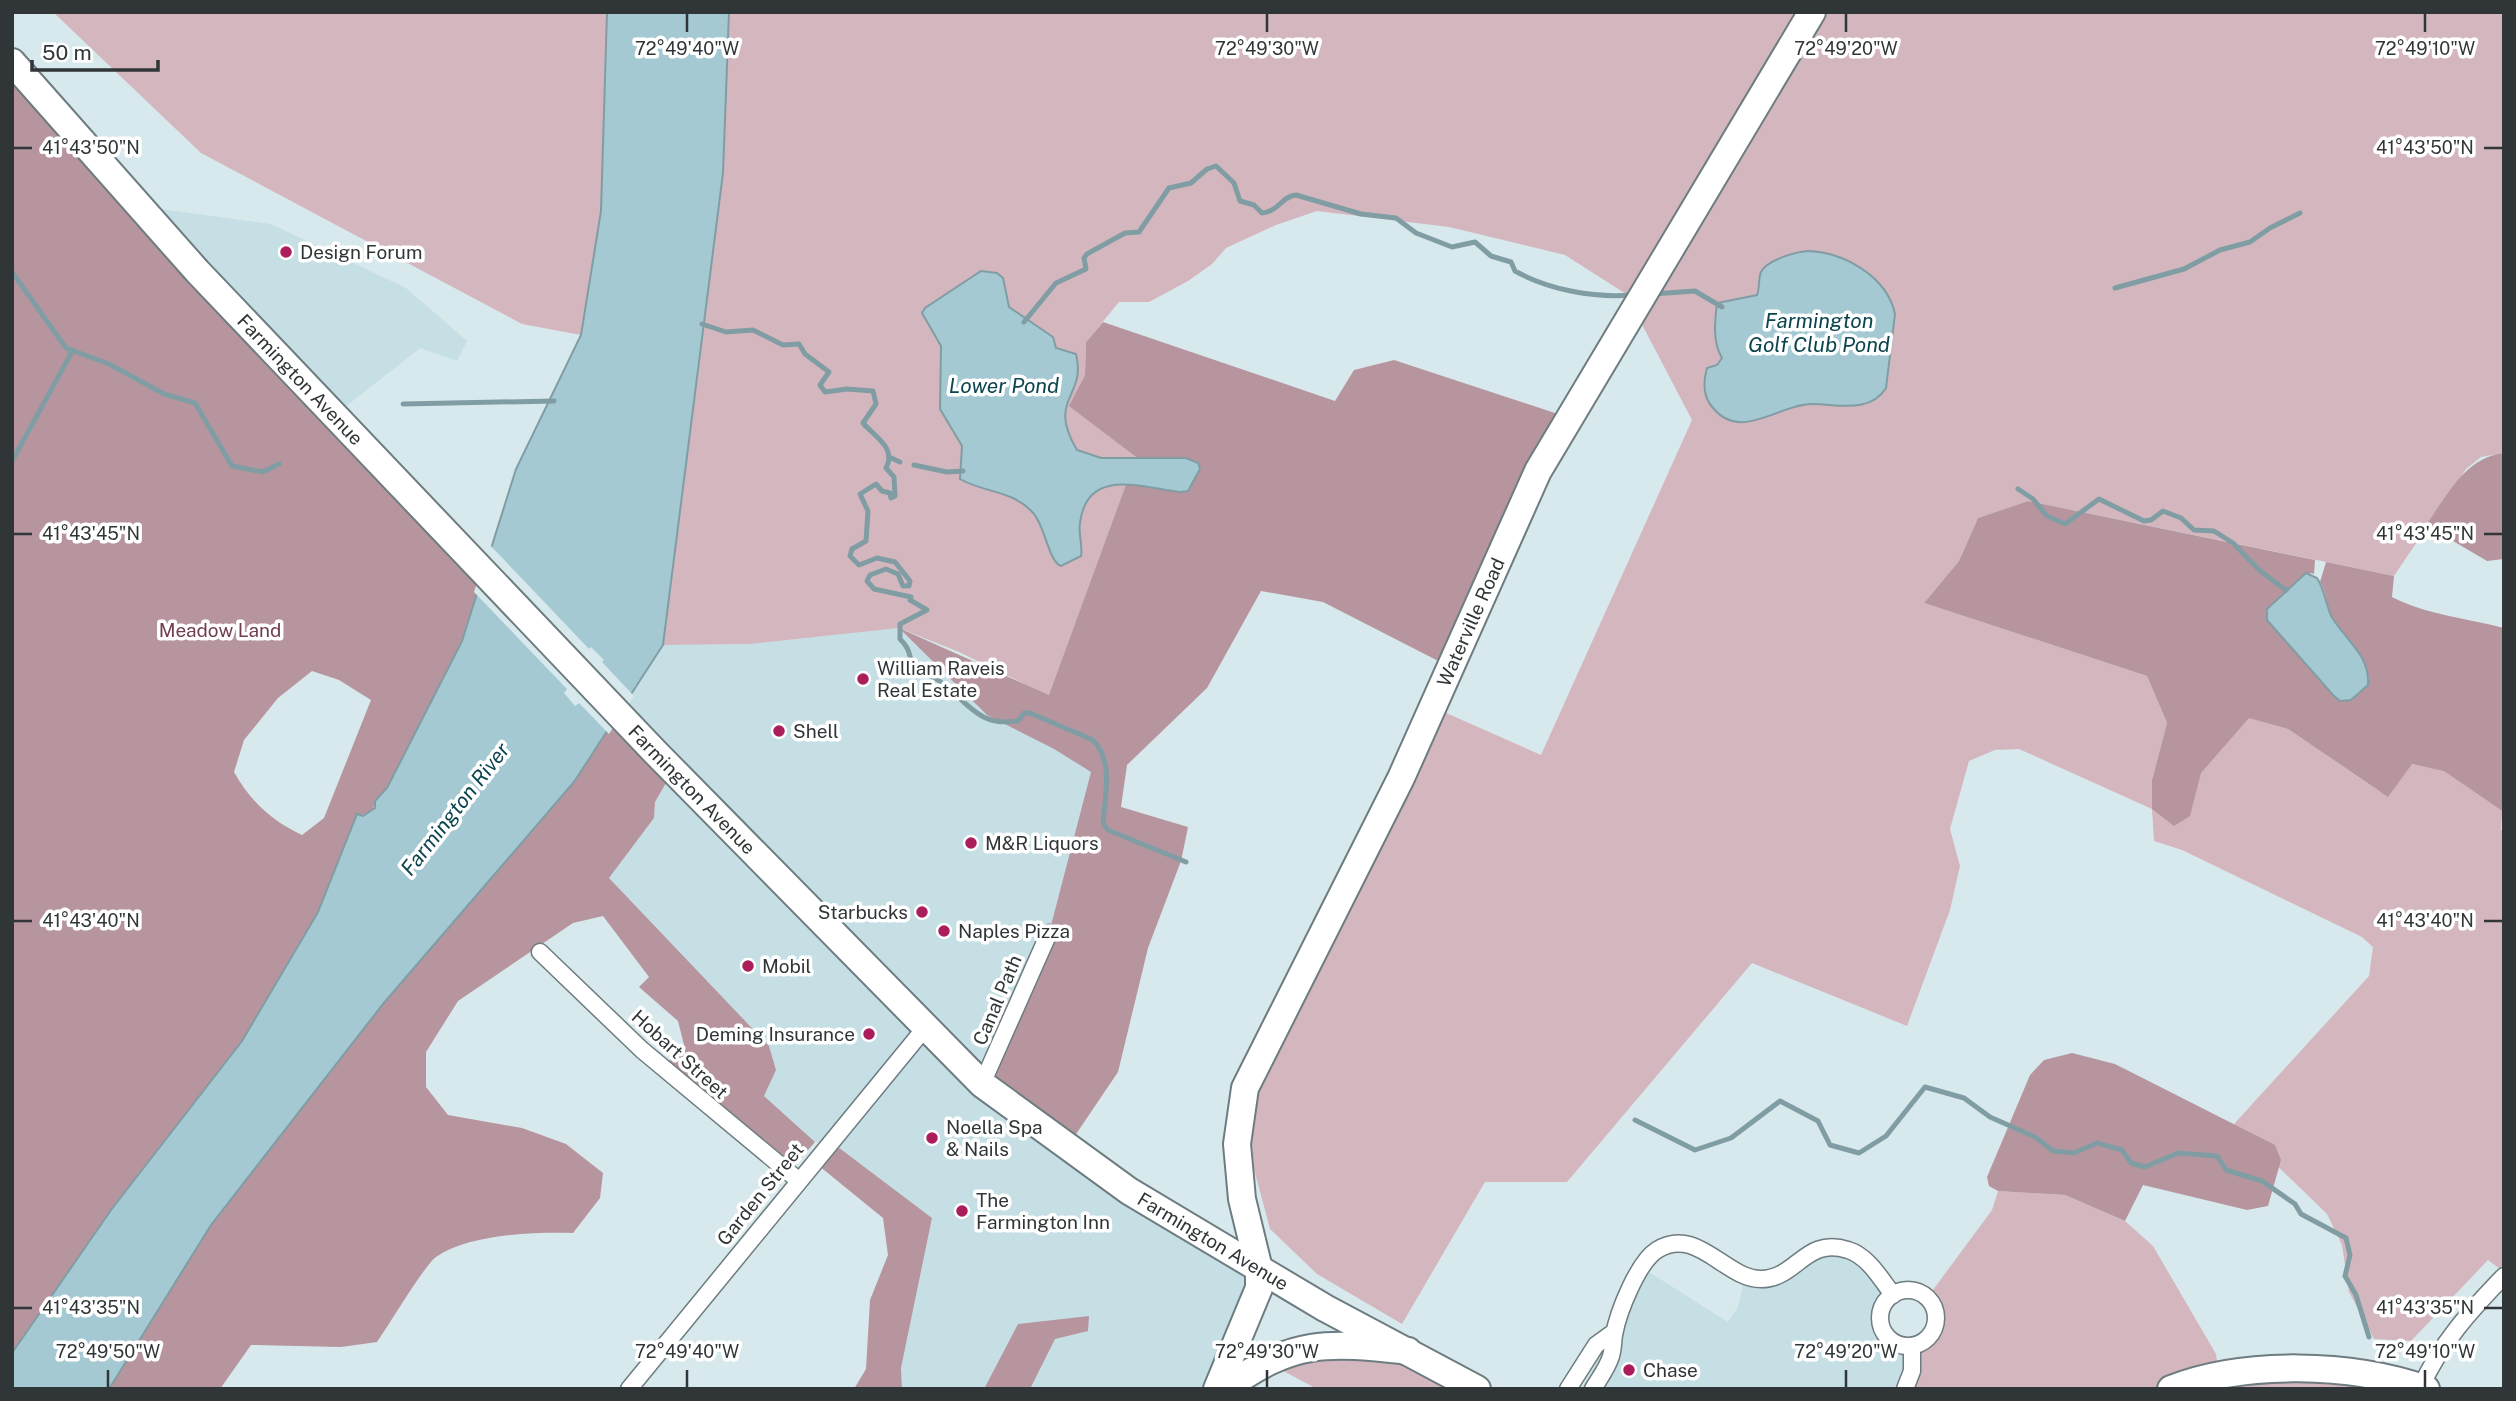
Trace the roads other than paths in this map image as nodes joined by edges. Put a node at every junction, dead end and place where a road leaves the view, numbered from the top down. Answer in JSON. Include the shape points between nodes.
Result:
{"nodes":[{"id":1,"x":1812,"y":12,"type":"edge"},
{"id":2,"x":12,"y":62,"type":"edge"},
{"id":3,"x":1049,"y":933,"type":"dead end"},
{"id":4,"x":540,"y":952,"type":"dead end"},
{"id":5,"x":925,"y":1028,"type":"junction"},
{"id":6,"x":982,"y":1084,"type":"junction"},
{"id":7,"x":798,"y":1180,"type":"junction"},
{"id":8,"x":1259,"y":1269,"type":"junction"},
{"id":9,"x":2504,"y":1276,"type":"edge"},
{"id":10,"x":1893,"y":1295,"type":"junction"},
{"id":11,"x":1614,"y":1332,"type":"junction"},
{"id":12,"x":1912,"y":1346,"type":"junction"},
{"id":13,"x":1408,"y":1351,"type":"junction"},
{"id":14,"x":2423,"y":1388,"type":"edge"},
{"id":15,"x":629,"y":1389,"type":"edge"},
{"id":16,"x":1217,"y":1389,"type":"edge"},
{"id":17,"x":1225,"y":1389,"type":"edge"},
{"id":18,"x":1477,"y":1389,"type":"edge"},
{"id":19,"x":1568,"y":1389,"type":"edge"},
{"id":20,"x":1593,"y":1389,"type":"edge"},
{"id":21,"x":1905,"y":1389,"type":"edge"},
{"id":22,"x":2171,"y":1389,"type":"edge"}],
"edges":[{"from":1,"to":8,"type":"main road","name":"Waterville Road","via":[[1538,471],[1401,778],[1245,1088],[1237,1144],[1242,1199]]},
{"from":2,"to":5,"type":"main road","name":"Farmington Avenue","via":[[197,271]]},
{"from":3,"to":6,"type":"street","name":"Canal Path"},
{"from":4,"to":7,"type":"street","name":"Hobart Street","via":[[642,1050]]},
{"from":5,"to":6,"type":"main road","name":"Farmington Avenue"},
{"from":5,"to":7,"type":"street","name":"Garden Street"},
{"from":6,"to":8,"type":"main road","name":"Farmington Avenue","via":[[1129,1191]]},
{"from":7,"to":15,"type":"street","name":"Garden Street"},
{"from":8,"to":13,"type":"main road","name":"Farmington Avenue"},
{"from":8,"to":16,"type":"main road","via":[[1255,1304]]},
{"from":9,"to":14,"type":"street","via":[[2468,1313],[2431,1365]]},
{"from":10,"to":11,"type":"street","via":[[1871,1266],[1850,1250],[1815,1249],[1793,1267],[1762,1279],[1745,1276],[1705,1251],[1677,1245],[1658,1250],[1644,1262]]},
{"from":10,"to":12,"type":"street","via":[[1881,1309],[1882,1328],[1894,1342]]},
{"from":10,"to":12,"type":"street","via":[[1910,1290],[1933,1306],[1933,1330]]},
{"from":11,"to":19,"type":"street","via":[[1596,1345]]},
{"from":11,"to":20,"type":"street","via":[[1611,1356]]},
{"from":12,"to":21,"type":"street","via":[[1912,1370]]},
{"from":13,"to":17,"type":"main road","via":[[1334,1344],[1300,1348],[1272,1358]]},
{"from":13,"to":18,"type":"main road","name":"Farmington Avenue"},
{"from":14,"to":22,"type":"main road","via":[[2368,1373],[2308,1368],[2219,1377]]}]}
